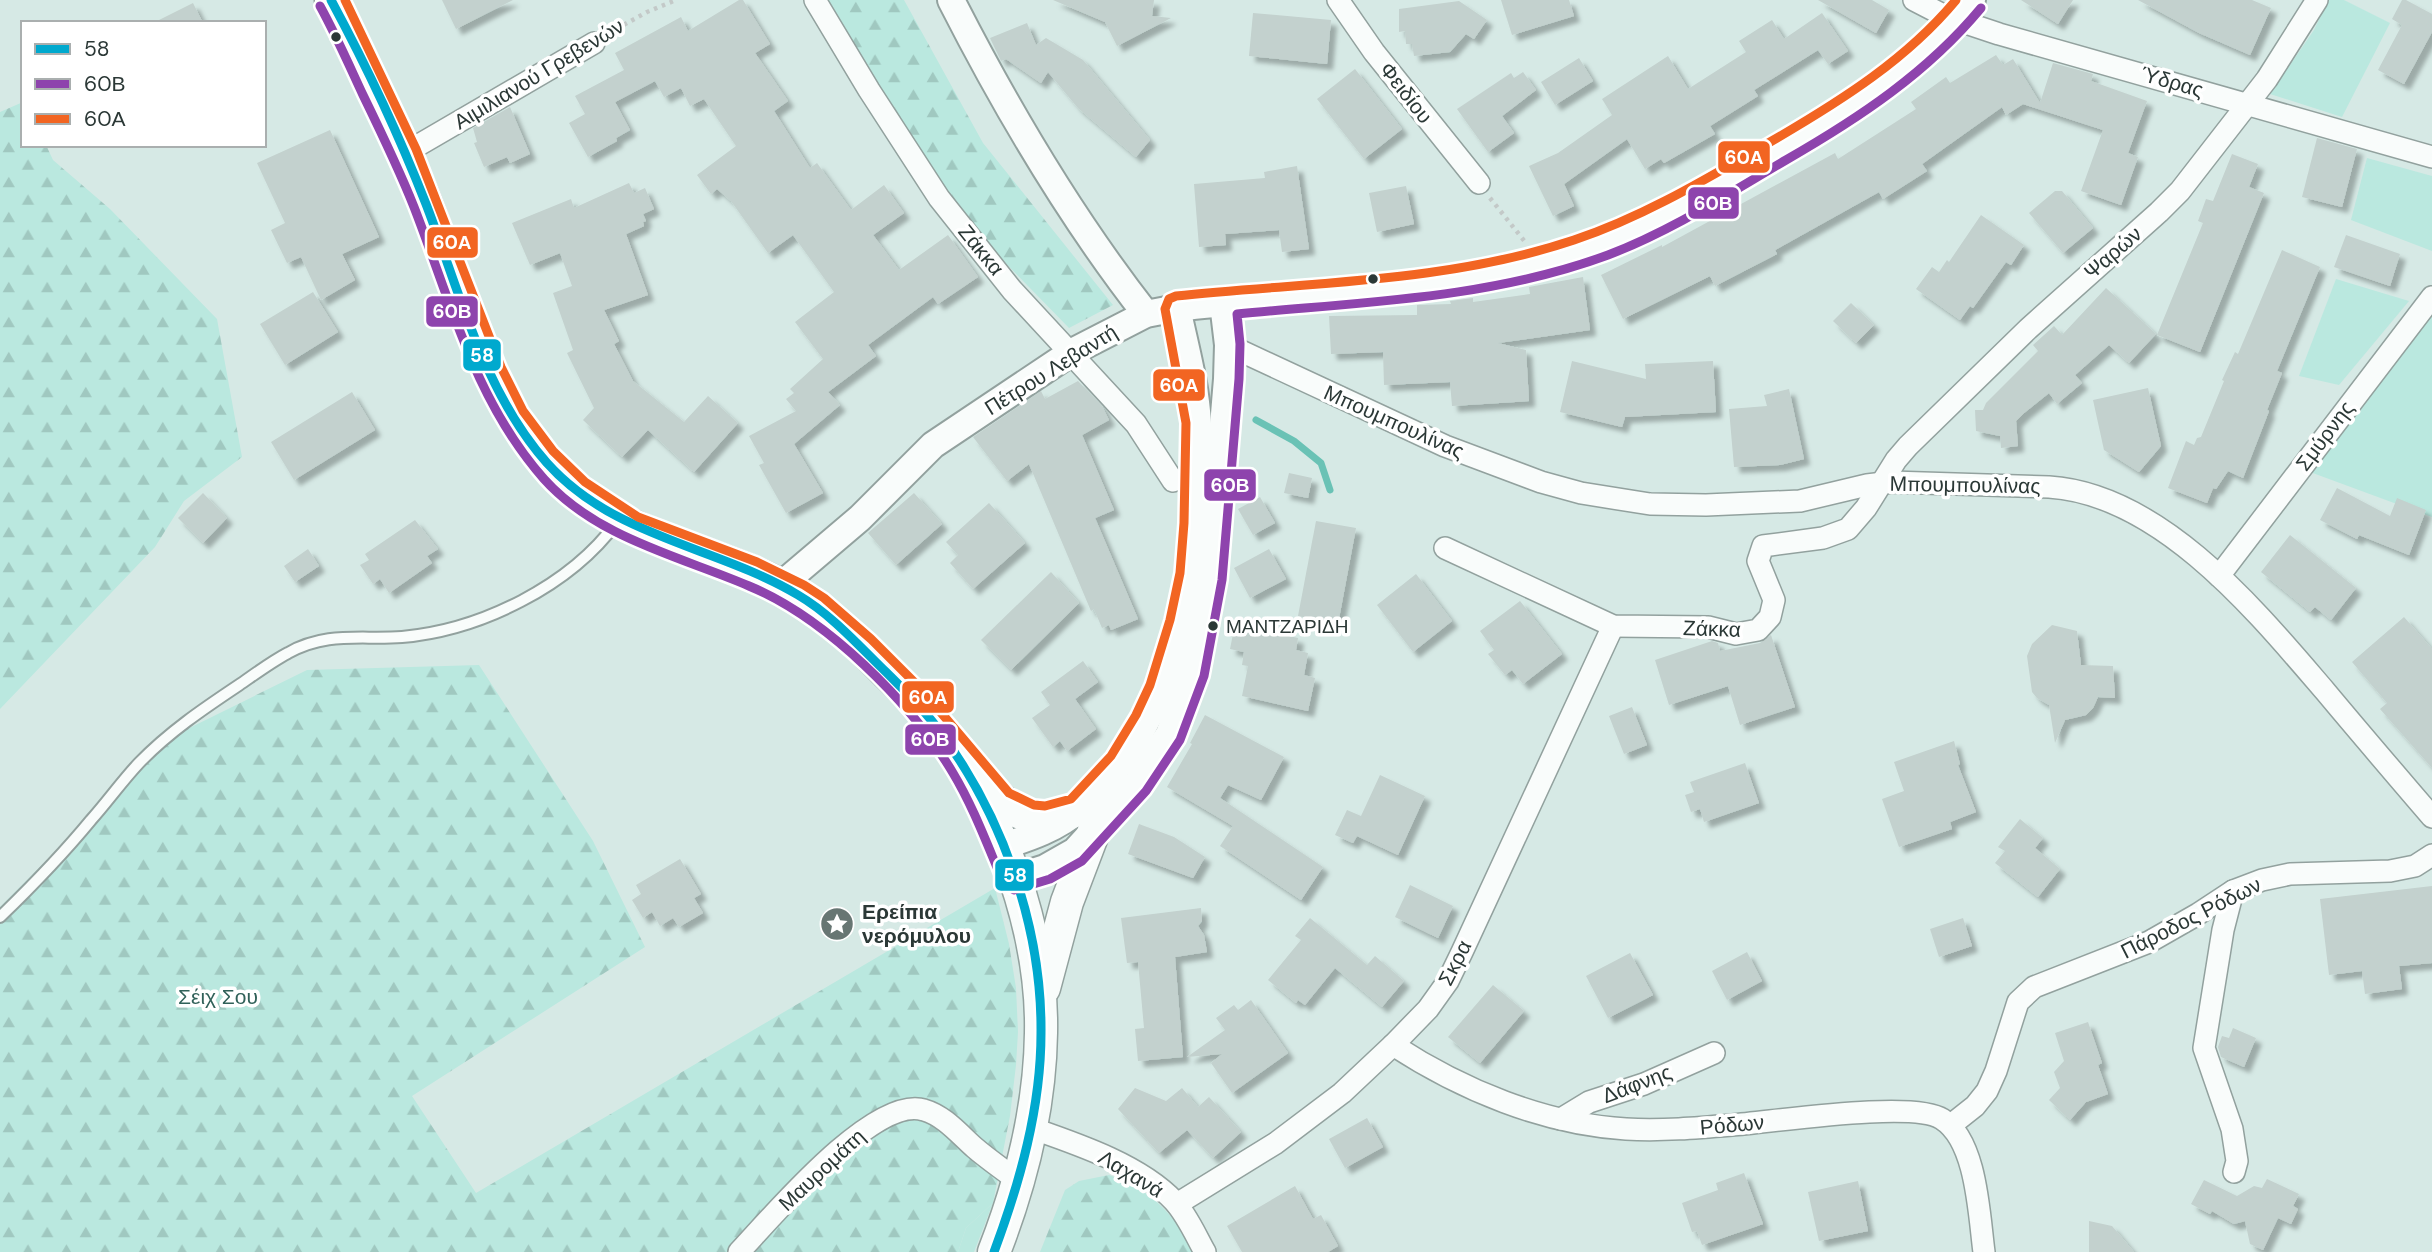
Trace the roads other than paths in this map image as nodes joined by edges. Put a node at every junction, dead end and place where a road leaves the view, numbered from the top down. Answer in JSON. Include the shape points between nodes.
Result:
{"nodes":[{"id":1,"x":331,"y":0,"type":"edge"},
{"id":2,"x":815,"y":0,"type":"edge"},
{"id":3,"x":951,"y":0,"type":"edge"},
{"id":4,"x":1338,"y":0,"type":"edge"},
{"id":5,"x":1914,"y":0,"type":"edge"},
{"id":6,"x":2317,"y":0,"type":"edge"},
{"id":7,"x":1965,"y":10,"type":"edge"},
{"id":8,"x":594,"y":43,"type":"road end"},
{"id":9,"x":2249,"y":104,"type":"junction"},
{"id":10,"x":405,"y":153,"type":"junction"},
{"id":11,"x":2432,"y":157,"type":"edge"},
{"id":12,"x":1479,"y":183,"type":"road end"},
{"id":13,"x":2432,"y":297,"type":"edge"},
{"id":14,"x":1223,"y":303,"type":"junction"},
{"id":15,"x":1177,"y":308,"type":"junction"},
{"id":16,"x":1146,"y":314,"type":"junction"},
{"id":17,"x":1228,"y":345,"type":"junction"},
{"id":18,"x":1072,"y":352,"type":"junction"},
{"id":19,"x":1173,"y":481,"type":"dead end"},
{"id":20,"x":1882,"y":482,"type":"junction"},
{"id":21,"x":619,"y":520,"type":"junction"},
{"id":22,"x":1446,"y":548,"type":"dead end"},
{"id":23,"x":2219,"y":576,"type":"junction"},
{"id":24,"x":780,"y":586,"type":"junction"},
{"id":25,"x":1613,"y":626,"type":"junction"},
{"id":26,"x":942,"y":734,"type":"junction"},
{"id":27,"x":2432,"y":817,"type":"edge"},
{"id":28,"x":1086,"y":820,"type":"junction"},
{"id":29,"x":1003,"y":846,"type":"junction"},
{"id":30,"x":2432,"y":855,"type":"edge"},
{"id":31,"x":1014,"y":878,"type":"junction"},
{"id":32,"x":2233,"y":891,"type":"junction"},
{"id":33,"x":0,"y":917,"type":"edge"},
{"id":34,"x":1040,"y":1002,"type":"junction"},
{"id":35,"x":1393,"y":1045,"type":"junction"},
{"id":36,"x":1714,"y":1053,"type":"dead end"},
{"id":37,"x":1561,"y":1119,"type":"junction"},
{"id":38,"x":1951,"y":1125,"type":"junction"},
{"id":39,"x":1031,"y":1128,"type":"junction"},
{"id":40,"x":2234,"y":1172,"type":"dead end"},
{"id":41,"x":1018,"y":1181,"type":"junction"},
{"id":42,"x":1177,"y":1204,"type":"junction"},
{"id":43,"x":739,"y":1252,"type":"edge"},
{"id":44,"x":994,"y":1252,"type":"edge"},
{"id":45,"x":1205,"y":1252,"type":"edge"},
{"id":46,"x":1984,"y":1252,"type":"edge"}],
"edges":[{"from":1,"to":10,"type":"main road"},
{"from":2,"to":18,"type":"street","name":"Ζάκκα","via":[[939,198],[1012,290]]},
{"from":3,"to":16,"type":"street","via":[[1069,207]]},
{"from":4,"to":12,"type":"street","name":"Φειδίου"},
{"from":5,"to":7,"type":"street","name":"Ύδρας"},
{"from":6,"to":9,"type":"street","name":"Ψαρών"},
{"from":7,"to":9,"type":"street","name":"Ύδρας"},
{"from":7,"to":14,"type":"street","name":"Πέτρου Λεβαντή","via":[[1935,43],[1888,80],[1801,138],[1605,243],[1542,263],[1443,282]]},
{"from":8,"to":10,"type":"street","name":"Αιμιλιανού Γρεβενών"},
{"from":9,"to":11,"type":"street","name":"Ύδρας"},
{"from":9,"to":20,"type":"street","name":"Ψαρών","via":[[2159,212],[1948,405],[1896,460]]},
{"from":10,"to":21,"type":"main road","via":[[471,326],[508,408],[555,472]]},
{"from":13,"to":23,"type":"street","name":"Σμύρνης"},
{"from":14,"to":15,"type":"street","name":"Πέτρου Λεβαντή"},
{"from":14,"to":17,"type":"street"},
{"from":15,"to":16,"type":"street","name":"Πέτρου Λεβαντή"},
{"from":15,"to":28,"type":"street","via":[[1198,422],[1192,575],[1182,623],[1147,720]]},
{"from":16,"to":18,"type":"street","name":"Πέτρου Λεβαντή"},
{"from":17,"to":20,"type":"street","name":"Μπουμπουλίνας","via":[[1445,446],[1581,493],[1706,505],[1800,501]]},
{"from":17,"to":28,"type":"street","via":[[1210,579],[1193,672],[1169,734],[1137,783]]},
{"from":18,"to":19,"type":"street","name":"Ζάκκα","via":[[1136,424]]},
{"from":18,"to":24,"type":"street","name":"Πέτρου Λεβαντή","via":[[933,445],[860,518]]},
{"from":20,"to":23,"type":"street","name":"Μπουμπουλίνας","via":[[2082,491],[2146,520]]},
{"from":20,"to":25,"type":"street","name":"Ζάκκα","via":[[1848,529],[1763,546],[1758,561],[1774,600],[1770,617],[1758,630],[1736,634],[1708,627]]},
{"from":21,"to":24,"type":"main road"},
{"from":21,"to":33,"type":"lane","via":[[601,544],[570,569],[498,613],[430,633],[328,639],[273,663],[158,744]]},
{"from":22,"to":25,"type":"street","name":"Ζάκκα"},
{"from":23,"to":27,"type":"street","name":"Μπουμπουλίνας","via":[[2283,643]]},
{"from":24,"to":26,"type":"main road","via":[[817,608],[862,648]]},
{"from":25,"to":35,"type":"street","name":"Σκρα","via":[[1448,981]]},
{"from":26,"to":28,"type":"main road","via":[[1001,803],[1031,817]]},
{"from":26,"to":29,"type":"main road","via":[[982,798]]},
{"from":28,"to":29,"type":"street"},
{"from":28,"to":31,"type":"street","via":[[1068,856]]},
{"from":28,"to":34,"type":"main road"},
{"from":29,"to":31,"type":"main road"},
{"from":30,"to":32,"type":"street","name":"Πάροδος Ρόδων","via":[[2415,866],[2390,871],[2272,877]]},
{"from":31,"to":34,"type":"main road","via":[[1031,942]]},
{"from":32,"to":38,"type":"street","name":"Πάροδος Ρόδων","via":[[2149,942],[2027,992],[2018,1002],[1987,1091]]},
{"from":32,"to":40,"type":"street","via":[[2204,1048],[2232,1129]]},
{"from":34,"to":39,"type":"main road","via":[[1041,1051]]},
{"from":35,"to":37,"type":"street","name":"Ρόδων","via":[[1478,1090]]},
{"from":35,"to":42,"type":"street","name":"Σκρα","via":[[1315,1115]]},
{"from":36,"to":37,"type":"street","name":"Δάφνης","via":[[1590,1102]]},
{"from":37,"to":38,"type":"street","name":"Ρόδων","via":[[1627,1129],[1694,1128],[1909,1111],[1933,1115]]},
{"from":38,"to":46,"type":"street","via":[[1968,1157]]},
{"from":39,"to":41,"type":"main road"},
{"from":39,"to":42,"type":"street","name":"Λαχανά","via":[[1126,1168]]},
{"from":41,"to":43,"type":"street","name":"Μαυρομάτη","via":[[938,1117],[916,1108],[900,1109],[838,1150]]},
{"from":41,"to":44,"type":"main road"},
{"from":42,"to":45,"type":"street","name":"Λαχανά"}]}
